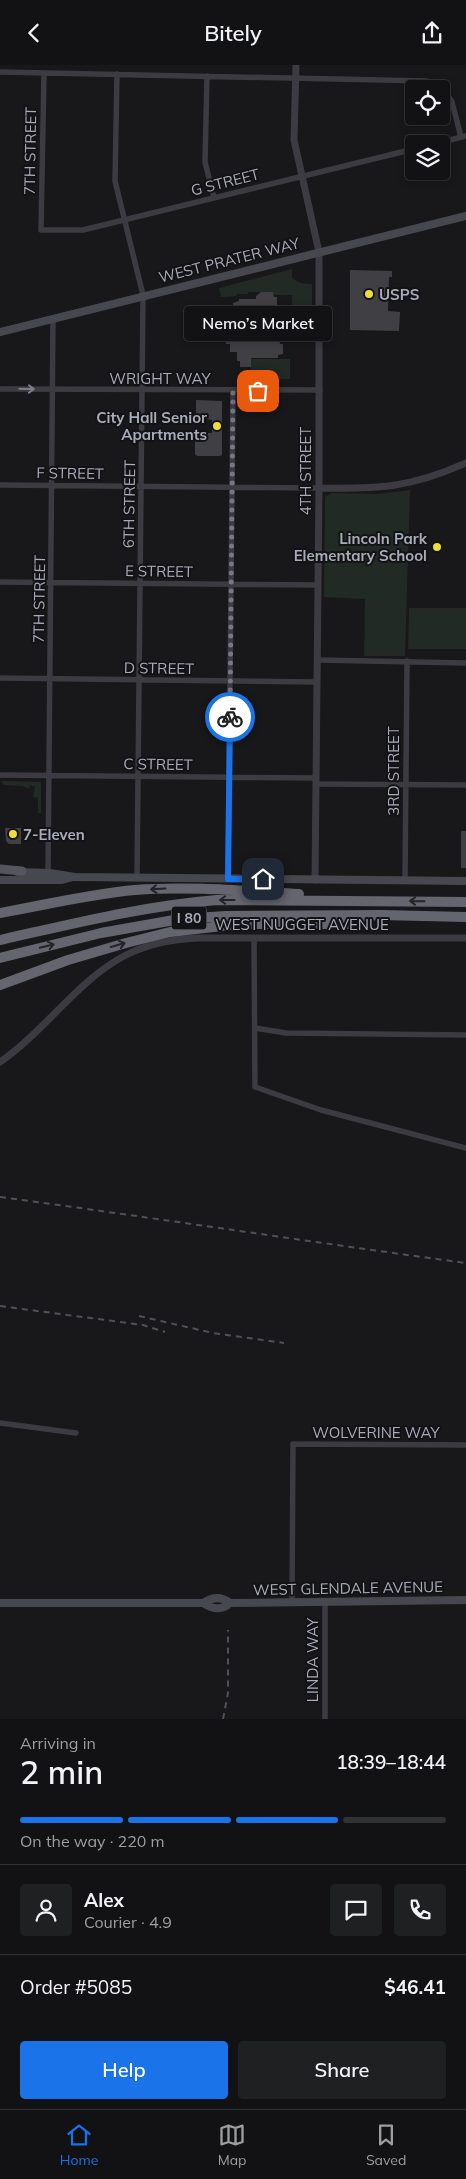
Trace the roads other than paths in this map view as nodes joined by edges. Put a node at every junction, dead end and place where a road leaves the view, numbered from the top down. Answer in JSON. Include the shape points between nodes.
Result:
{"nodes":[{"id":1,"x":296,"y":65,"type":"edge"},
{"id":2,"x":0,"y":72,"type":"edge"},
{"id":3,"x":44,"y":73,"type":"junction"},
{"id":4,"x":117,"y":75,"type":"junction"},
{"id":5,"x":207,"y":76,"type":"junction"},
{"id":6,"x":296,"y":78,"type":"junction"},
{"id":7,"x":463,"y":137,"type":"edge"},
{"id":8,"x":450,"y":140,"type":"edge"},
{"id":9,"x":405,"y":151,"type":"edge"},
{"id":10,"x":302,"y":176,"type":"junction"},
{"id":11,"x":214,"y":198,"type":"junction"},
{"id":12,"x":466,"y":215,"type":"edge"},
{"id":13,"x":124,"y":220,"type":"junction"},
{"id":14,"x":41,"y":229,"type":"joint"},
{"id":15,"x":319,"y":252,"type":"junction"},
{"id":16,"x":143,"y":295,"type":"junction"},
{"id":17,"x":53,"y":319,"type":"junction"},
{"id":18,"x":0,"y":332,"type":"edge"},
{"id":19,"x":0,"y":389,"type":"edge"},
{"id":20,"x":53,"y":389,"type":"junction"},
{"id":21,"x":142,"y":390,"type":"junction"},
{"id":22,"x":320,"y":390,"type":"junction"},
{"id":23,"x":233,"y":391,"type":"junction"},
{"id":24,"x":466,"y":463,"type":"edge"},
{"id":25,"x":0,"y":485,"type":"edge"},
{"id":26,"x":52,"y":486,"type":"junction"},
{"id":27,"x":142,"y":487,"type":"junction"},
{"id":28,"x":232,"y":487,"type":"junction"},
{"id":29,"x":319,"y":488,"type":"junction"},
{"id":30,"x":0,"y":582,"type":"edge"},
{"id":31,"x":51,"y":582,"type":"junction"},
{"id":32,"x":140,"y":583,"type":"junction"},
{"id":33,"x":231,"y":584,"type":"junction"},
{"id":34,"x":318,"y":585,"type":"junction"},
{"id":35,"x":318,"y":660,"type":"junction"},
{"id":36,"x":407,"y":661,"type":"junction"},
{"id":37,"x":466,"y":663,"type":"edge"},
{"id":38,"x":0,"y":678,"type":"edge"},
{"id":39,"x":50,"y":679,"type":"junction"},
{"id":40,"x":139,"y":680,"type":"junction"},
{"id":41,"x":230,"y":681,"type":"junction"},
{"id":42,"x":317,"y":682,"type":"junction"},
{"id":43,"x":0,"y":775,"type":"edge"},
{"id":44,"x":49,"y":776,"type":"junction"},
{"id":45,"x":138,"y":777,"type":"junction"},
{"id":46,"x":229,"y":777,"type":"junction"},
{"id":47,"x":316,"y":781,"type":"junction"},
{"id":48,"x":406,"y":785,"type":"junction"},
{"id":49,"x":466,"y":785,"type":"edge"},
{"id":50,"x":0,"y":871,"type":"edge"},
{"id":51,"x":22,"y":871,"type":"joint"},
{"id":52,"x":48,"y":876,"type":"junction"},
{"id":53,"x":137,"y":878,"type":"junction"},
{"id":54,"x":228,"y":879,"type":"junction"},
{"id":55,"x":0,"y":880,"type":"edge"},
{"id":56,"x":315,"y":880,"type":"junction"},
{"id":57,"x":405,"y":881,"type":"junction"},
{"id":58,"x":466,"y":881,"type":"edge"},
{"id":59,"x":346,"y":900,"type":"junction"},
{"id":60,"x":466,"y":902,"type":"edge"},
{"id":61,"x":0,"y":913,"type":"edge"},
{"id":62,"x":381,"y":915,"type":"junction"},
{"id":63,"x":466,"y":917,"type":"edge"},
{"id":64,"x":254,"y":938,"type":"junction"},
{"id":65,"x":466,"y":938,"type":"edge"},
{"id":66,"x":0,"y":940,"type":"edge"},
{"id":67,"x":0,"y":958,"type":"edge"},
{"id":68,"x":38,"y":970,"type":"junction"},
{"id":69,"x":0,"y":979,"type":"edge"},
{"id":70,"x":0,"y":985,"type":"edge"},
{"id":71,"x":255,"y":1029,"type":"junction"},
{"id":72,"x":466,"y":1035,"type":"edge"},
{"id":73,"x":4,"y":1057,"type":"edge"},
{"id":74,"x":0,"y":1062,"type":"edge"},
{"id":75,"x":466,"y":1148,"type":"edge"},
{"id":76,"x":0,"y":1423,"type":"edge"},
{"id":77,"x":76,"y":1433,"type":"dead end"},
{"id":78,"x":466,"y":1445,"type":"edge"},
{"id":79,"x":466,"y":1600,"type":"edge"},
{"id":80,"x":325,"y":1601,"type":"junction"},
{"id":81,"x":292,"y":1602,"type":"junction"},
{"id":82,"x":0,"y":1603,"type":"edge"},
{"id":83,"x":325,"y":1719,"type":"edge"}],
"edges":[{"from":1,"to":6,"type":"street","name":"4TH STREET"},
{"from":2,"to":3,"type":"street"},
{"from":3,"to":4,"type":"street"},
{"from":3,"to":14,"type":"street","name":"7TH STREET"},
{"from":4,"to":5,"type":"street"},
{"from":4,"to":13,"type":"street","name":"6TH STREET","via":[[114,181]]},
{"from":5,"to":6,"type":"street"},
{"from":5,"to":11,"type":"street","via":[[205,162]]},
{"from":6,"to":7,"type":"street","via":[[427,81],[443,87],[452,102]]},
{"from":6,"to":10,"type":"street","name":"4TH STREET","via":[[294,140]]},
{"from":7,"to":8,"type":"street"},
{"from":9,"to":10,"type":"street","name":"G STREET"},
{"from":10,"to":11,"type":"street","name":"G STREET"},
{"from":10,"to":15,"type":"street","name":"4TH STREET"},
{"from":11,"to":13,"type":"street","name":"G STREET"},
{"from":12,"to":15,"type":"main road","name":"WEST PRATER WAY"},
{"from":13,"to":14,"type":"street","name":"G STREET","via":[[82,231]]},
{"from":13,"to":16,"type":"street","name":"6TH STREET"},
{"from":15,"to":16,"type":"main road","name":"WEST PRATER WAY"},
{"from":15,"to":22,"type":"street","name":"4TH STREET"},
{"from":16,"to":17,"type":"main road","name":"WEST PRATER WAY"},
{"from":16,"to":21,"type":"street","name":"6TH STREET"},
{"from":17,"to":18,"type":"main road","name":"WEST PRATER WAY"},
{"from":17,"to":20,"type":"street","name":"7TH STREET"},
{"from":19,"to":20,"type":"street","name":"WRIGHT WAY","one_way":true},
{"from":20,"to":21,"type":"street","name":"WRIGHT WAY"},
{"from":20,"to":26,"type":"street","name":"7TH STREET"},
{"from":21,"to":23,"type":"street","name":"WRIGHT WAY"},
{"from":21,"to":27,"type":"street","name":"6TH STREET"},
{"from":22,"to":23,"type":"street","name":"WRIGHT WAY"},
{"from":22,"to":29,"type":"street","name":"4TH STREET"},
{"from":23,"to":28,"type":"street"},
{"from":24,"to":29,"type":"street","via":[[396,487]]},
{"from":25,"to":26,"type":"street","name":"F STREET"},
{"from":26,"to":27,"type":"street","name":"F STREET"},
{"from":26,"to":31,"type":"street","name":"7TH STREET"},
{"from":27,"to":28,"type":"street","name":"F STREET"},
{"from":27,"to":32,"type":"street","name":"6TH STREET"},
{"from":28,"to":29,"type":"street","name":"F STREET"},
{"from":28,"to":33,"type":"street"},
{"from":29,"to":34,"type":"street","name":"4TH STREET"},
{"from":30,"to":31,"type":"street","name":"E STREET"},
{"from":31,"to":32,"type":"street","name":"E STREET"},
{"from":31,"to":39,"type":"street","name":"7TH STREET"},
{"from":32,"to":33,"type":"street","name":"E STREET"},
{"from":32,"to":40,"type":"street","name":"6TH STREET"},
{"from":33,"to":34,"type":"street","name":"E STREET"},
{"from":33,"to":41,"type":"street"},
{"from":34,"to":35,"type":"street","name":"4TH STREET"},
{"from":35,"to":36,"type":"street"},
{"from":35,"to":42,"type":"street","name":"4TH STREET"},
{"from":36,"to":37,"type":"street"},
{"from":36,"to":48,"type":"street","name":"3RD STREET"},
{"from":38,"to":39,"type":"street","name":"D STREET"},
{"from":39,"to":40,"type":"street","name":"D STREET"},
{"from":39,"to":44,"type":"street","name":"7TH STREET"},
{"from":40,"to":41,"type":"street","name":"D STREET"},
{"from":40,"to":45,"type":"street","name":"6TH STREET"},
{"from":41,"to":42,"type":"street","name":"D STREET"},
{"from":41,"to":46,"type":"street"},
{"from":42,"to":47,"type":"street","name":"4TH STREET"},
{"from":43,"to":44,"type":"street","name":"C STREET"},
{"from":44,"to":45,"type":"street","name":"C STREET"},
{"from":44,"to":52,"type":"street","name":"7TH STREET"},
{"from":45,"to":46,"type":"street","name":"C STREET"},
{"from":45,"to":53,"type":"street","name":"6TH STREET"},
{"from":46,"to":47,"type":"street","name":"C STREET"},
{"from":46,"to":54,"type":"street"},
{"from":47,"to":48,"type":"street","name":"C STREET"},
{"from":47,"to":56,"type":"street","name":"4TH STREET"},
{"from":48,"to":49,"type":"street","name":"C STREET"},
{"from":48,"to":57,"type":"street","name":"3RD STREET"},
{"from":50,"to":51,"type":"main road"},
{"from":51,"to":52,"type":"main road"},
{"from":52,"to":53,"type":"main road","via":[[62,880],[74,877]]},
{"from":52,"to":55,"type":"main road"},
{"from":53,"to":54,"type":"main road"},
{"from":54,"to":56,"type":"main road"},
{"from":56,"to":57,"type":"main road"},
{"from":57,"to":58,"type":"main road"},
{"from":60,"to":59,"type":"highway","number":"I 80","one_way":true},
{"from":59,"to":61,"type":"highway","one_way":true,"via":[[312,895],[166,889],[92,896]]},
{"from":59,"to":66,"type":"highway","number":"I 80","one_way":true,"via":[[176,903]]},
{"from":62,"to":63,"type":"highway","number":"I 80"},
{"from":67,"to":62,"type":"highway","number":"I 80","one_way":true,"via":[[101,933],[180,919]]},
{"from":68,"to":62,"type":"highway","one_way":true,"via":[[126,943],[183,930],[251,923],[350,924]]},
{"from":64,"to":65,"type":"street","name":"WEST NUGGET AVENUE"},
{"from":64,"to":71,"type":"street"},
{"from":64,"to":73,"type":"street","name":"WEST NUGGET AVENUE","via":[[182,939],[129,953],[100,972]]},
{"from":68,"to":69,"type":"highway"},
{"from":68,"to":70,"type":"highway"},
{"from":71,"to":72,"type":"street","via":[[286,1033]]},
{"from":71,"to":75,"type":"street","via":[[255,1087],[321,1110]]},
{"from":73,"to":74,"type":"street","name":"WEST NUGGET AVENUE"},
{"from":76,"to":77,"type":"street"},
{"from":78,"to":81,"type":"street","name":"WOLVERINE WAY","via":[[293,1444]]},
{"from":79,"to":80,"type":"main road","name":"WEST GLENDALE AVENUE"},
{"from":80,"to":81,"type":"main road","name":"WEST GLENDALE AVENUE"},
{"from":80,"to":83,"type":"street","name":"LINDA WAY"},
{"from":81,"to":82,"type":"main road","name":"WEST GLENDALE AVENUE","via":[[230,1603],[223,1608],[203,1603]]}]}
